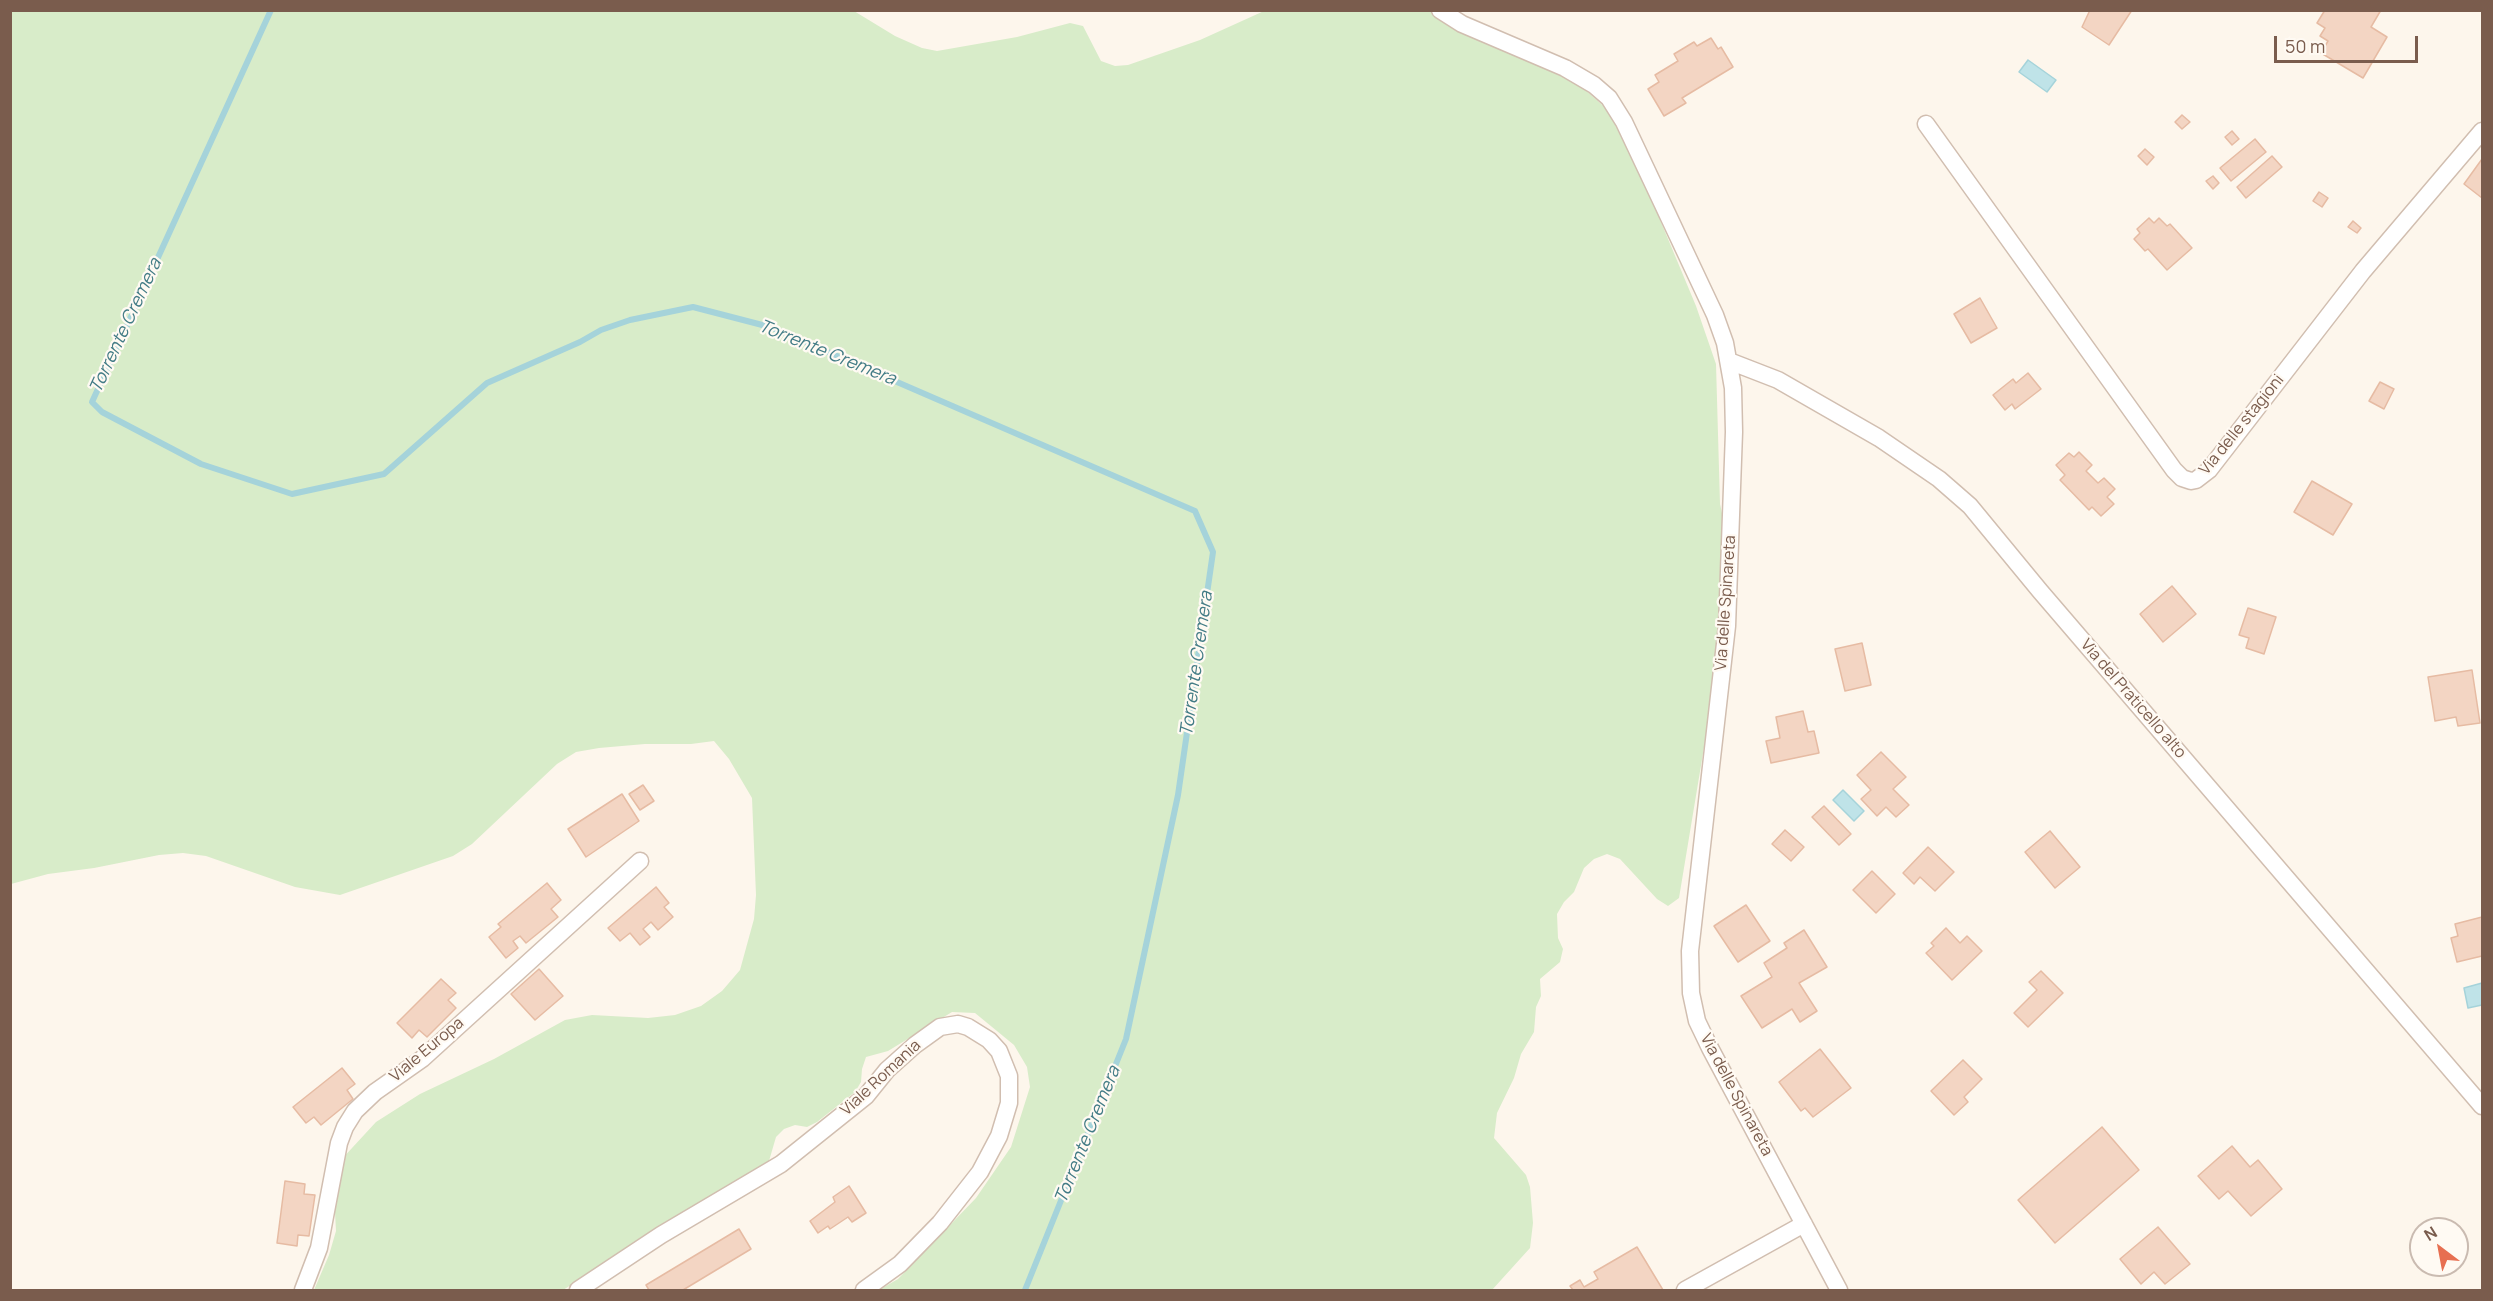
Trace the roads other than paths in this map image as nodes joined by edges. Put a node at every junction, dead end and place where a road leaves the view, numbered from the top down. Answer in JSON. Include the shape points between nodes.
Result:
{"nodes":[{"id":1,"x":1440,"y":10,"type":"edge"},
{"id":2,"x":1926,"y":124,"type":"dead end"},
{"id":3,"x":2482,"y":131,"type":"edge"},
{"id":4,"x":1729,"y":361,"type":"junction"},
{"id":5,"x":640,"y":861,"type":"dead end"},
{"id":6,"x":2482,"y":1106,"type":"edge"},
{"id":7,"x":1804,"y":1224,"type":"junction"},
{"id":8,"x":303,"y":1290,"type":"edge"},
{"id":9,"x":578,"y":1290,"type":"edge"},
{"id":10,"x":864,"y":1290,"type":"edge"},
{"id":11,"x":1685,"y":1290,"type":"edge"},
{"id":12,"x":1839,"y":1290,"type":"edge"}],
"edges":[{"from":1,"to":4,"type":"street","name":"Via delle Spinareta","via":[[1462,24],[1573,72],[1613,102],[1715,315]]},
{"from":2,"to":3,"type":"street","name":"Via delle stagioni","via":[[2175,470],[2191,481],[2209,470],[2363,271]]},
{"from":4,"to":6,"type":"street","name":"Via del Praticello alto","via":[[1778,380],[1879,438],[1965,501]]},
{"from":4,"to":7,"type":"street","name":"Via delle Spinareta","via":[[1734,432],[1727,626],[1689,981],[1701,1030]]},
{"from":5,"to":8,"type":"street","name":"Viale Europa","via":[[434,1049],[355,1111],[339,1143],[319,1248]]},
{"from":7,"to":11,"type":"street"},
{"from":7,"to":12,"type":"street","name":"Via delle Spinareta"},
{"from":9,"to":10,"type":"street","name":"Viale Romania","via":[[781,1164],[866,1096],[886,1070],[940,1027],[968,1027],[999,1051],[1009,1076],[1008,1111],[999,1136],[980,1172],[940,1224],[900,1264]]}]}
